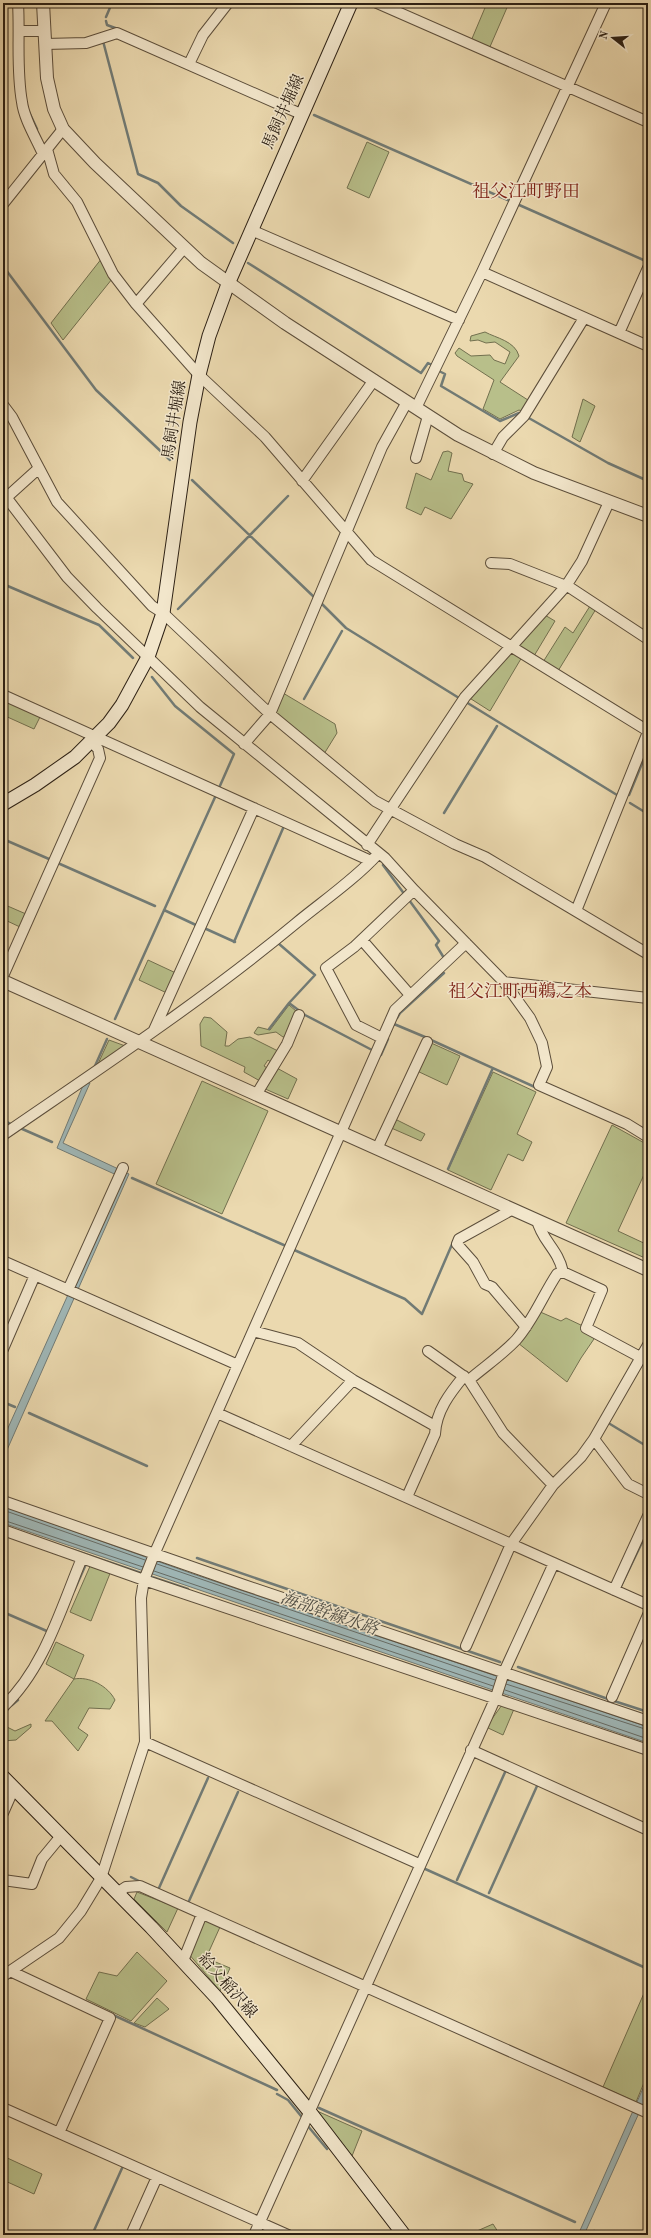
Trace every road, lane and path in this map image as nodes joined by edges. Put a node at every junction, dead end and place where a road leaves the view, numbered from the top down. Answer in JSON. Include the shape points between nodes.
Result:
{"nodes":[{"id":1,"x":18,"y":3,"type":"edge"},
{"id":2,"x":43,"y":3,"type":"edge"},
{"id":3,"x":228,"y":3,"type":"edge"},
{"id":4,"x":351,"y":3,"type":"edge"},
{"id":5,"x":377,"y":3,"type":"edge"},
{"id":6,"x":606,"y":3,"type":"edge"},
{"id":7,"x":20,"y":31,"type":"junction"},
{"id":8,"x":44,"y":31,"type":"junction"},
{"id":9,"x":45,"y":44,"type":"junction"},
{"id":10,"x":189,"y":64,"type":"junction"},
{"id":11,"x":567,"y":86,"type":"junction"},
{"id":12,"x":301,"y":114,"type":"junction"},
{"id":13,"x":648,"y":122,"type":"edge"},
{"id":14,"x":63,"y":129,"type":"junction"},
{"id":15,"x":45,"y":152,"type":"junction"},
{"id":16,"x":3,"y":204,"type":"edge"},
{"id":17,"x":251,"y":230,"type":"junction"},
{"id":18,"x":184,"y":248,"type":"junction"},
{"id":19,"x":648,"y":268,"type":"edge"},
{"id":20,"x":482,"y":272,"type":"junction"},
{"id":21,"x":228,"y":284,"type":"junction"},
{"id":22,"x":136,"y":304,"type":"junction"},
{"id":23,"x":584,"y":318,"type":"junction"},
{"id":24,"x":459,"y":320,"type":"junction"},
{"id":25,"x":619,"y":333,"type":"junction"},
{"id":26,"x":648,"y":346,"type":"edge"},
{"id":27,"x":199,"y":375,"type":"junction"},
{"id":28,"x":374,"y":380,"type":"junction"},
{"id":29,"x":3,"y":405,"type":"edge"},
{"id":30,"x":412,"y":405,"type":"junction"},
{"id":31,"x":428,"y":416,"type":"junction"},
{"id":32,"x":493,"y":454,"type":"junction"},
{"id":33,"x":416,"y":458,"type":"dead end"},
{"id":34,"x":38,"y":469,"type":"junction"},
{"id":35,"x":302,"y":481,"type":"junction"},
{"id":36,"x":5,"y":495,"type":"edge"},
{"id":37,"x":609,"y":502,"type":"junction"},
{"id":38,"x":648,"y":516,"type":"edge"},
{"id":39,"x":346,"y":531,"type":"junction"},
{"id":40,"x":491,"y":563,"type":"dead end"},
{"id":41,"x":566,"y":586,"type":"junction"},
{"id":42,"x":162,"y":613,"type":"junction"},
{"id":43,"x":648,"y":639,"type":"edge"},
{"id":44,"x":511,"y":646,"type":"junction"},
{"id":45,"x":148,"y":657,"type":"junction"},
{"id":46,"x":3,"y":695,"type":"edge"},
{"id":47,"x":270,"y":714,"type":"junction"},
{"id":48,"x":648,"y":732,"type":"edge"},
{"id":49,"x":93,"y":739,"type":"junction"},
{"id":50,"x":109,"y":743,"type":"junction"},
{"id":51,"x":244,"y":744,"type":"junction"},
{"id":52,"x":100,"y":758,"type":"junction"},
{"id":53,"x":3,"y":804,"type":"edge"},
{"id":54,"x":254,"y":808,"type":"junction"},
{"id":55,"x":390,"y":810,"type":"junction"},
{"id":56,"x":367,"y":845,"type":"junction"},
{"id":57,"x":375,"y":857,"type":"junction"},
{"id":58,"x":414,"y":890,"type":"junction"},
{"id":59,"x":576,"y":911,"type":"junction"},
{"id":60,"x":362,"y":940,"type":"junction"},
{"id":61,"x":466,"y":942,"type":"junction"},
{"id":62,"x":648,"y":954,"type":"edge"},
{"id":63,"x":3,"y":976,"type":"edge"},
{"id":64,"x":3,"y":981,"type":"edge"},
{"id":65,"x":504,"y":982,"type":"junction"},
{"id":66,"x":410,"y":995,"type":"junction"},
{"id":67,"x":648,"y":998,"type":"edge"},
{"id":68,"x":299,"y":1015,"type":"dead end"},
{"id":69,"x":153,"y":1032,"type":"junction"},
{"id":70,"x":382,"y":1038,"type":"junction"},
{"id":71,"x":138,"y":1042,"type":"junction"},
{"id":72,"x":426,"y":1042,"type":"dead end"},
{"id":73,"x":256,"y":1095,"type":"junction"},
{"id":74,"x":341,"y":1132,"type":"junction"},
{"id":75,"x":3,"y":1134,"type":"edge"},
{"id":76,"x":648,"y":1137,"type":"edge"},
{"id":77,"x":377,"y":1149,"type":"junction"},
{"id":78,"x":121,"y":1171,"type":"dead end"},
{"id":79,"x":513,"y":1209,"type":"junction"},
{"id":80,"x":537,"y":1220,"type":"junction"},
{"id":81,"x":3,"y":1261,"type":"edge"},
{"id":82,"x":648,"y":1270,"type":"edge"},
{"id":83,"x":563,"y":1272,"type":"junction"},
{"id":84,"x":35,"y":1275,"type":"junction"},
{"id":85,"x":72,"y":1292,"type":"junction"},
{"id":86,"x":526,"y":1326,"type":"junction"},
{"id":87,"x":253,"y":1331,"type":"junction"},
{"id":88,"x":648,"y":1346,"type":"edge"},
{"id":89,"x":3,"y":1348,"type":"edge"},
{"id":90,"x":428,"y":1352,"type":"dead end"},
{"id":91,"x":640,"y":1357,"type":"junction"},
{"id":92,"x":238,"y":1366,"type":"junction"},
{"id":93,"x":466,"y":1378,"type":"junction"},
{"id":94,"x":353,"y":1380,"type":"junction"},
{"id":95,"x":217,"y":1413,"type":"junction"},
{"id":96,"x":435,"y":1426,"type":"junction"},
{"id":97,"x":594,"y":1439,"type":"junction"},
{"id":98,"x":291,"y":1446,"type":"junction"},
{"id":99,"x":553,"y":1485,"type":"junction"},
{"id":100,"x":648,"y":1494,"type":"edge"},
{"id":101,"x":406,"y":1497,"type":"junction"},
{"id":102,"x":3,"y":1501,"type":"edge"},
{"id":103,"x":648,"y":1516,"type":"edge"},
{"id":104,"x":3,"y":1530,"type":"edge"},
{"id":105,"x":511,"y":1544,"type":"junction"},
{"id":106,"x":153,"y":1555,"type":"junction"},
{"id":107,"x":82,"y":1558,"type":"junction"},
{"id":108,"x":554,"y":1563,"type":"junction"},
{"id":109,"x":145,"y":1579,"type":"junction"},
{"id":110,"x":614,"y":1590,"type":"junction"},
{"id":111,"x":648,"y":1605,"type":"edge"},
{"id":112,"x":648,"y":1615,"type":"edge"},
{"id":113,"x":466,"y":1646,"type":"dead end"},
{"id":114,"x":504,"y":1672,"type":"junction"},
{"id":115,"x":612,"y":1697,"type":"dead end"},
{"id":116,"x":496,"y":1698,"type":"junction"},
{"id":117,"x":3,"y":1707,"type":"edge"},
{"id":118,"x":648,"y":1721,"type":"edge"},
{"id":119,"x":145,"y":1742,"type":"junction"},
{"id":120,"x":471,"y":1750,"type":"junction"},
{"id":121,"x":648,"y":1750,"type":"edge"},
{"id":122,"x":3,"y":1777,"type":"edge"},
{"id":123,"x":14,"y":1788,"type":"junction"},
{"id":124,"x":3,"y":1813,"type":"edge"},
{"id":125,"x":648,"y":1830,"type":"edge"},
{"id":126,"x":61,"y":1836,"type":"junction"},
{"id":127,"x":419,"y":1864,"type":"junction"},
{"id":128,"x":101,"y":1878,"type":"junction"},
{"id":129,"x":3,"y":1880,"type":"edge"},
{"id":130,"x":117,"y":1893,"type":"junction"},
{"id":131,"x":202,"y":1914,"type":"junction"},
{"id":132,"x":182,"y":1961,"type":"junction"},
{"id":133,"x":7,"y":1974,"type":"edge"},
{"id":134,"x":365,"y":1986,"type":"junction"},
{"id":135,"x":3,"y":2108,"type":"edge"},
{"id":136,"x":641,"y":2110,"type":"edge"},
{"id":137,"x":309,"y":2111,"type":"junction"},
{"id":138,"x":59,"y":2133,"type":"junction"},
{"id":139,"x":157,"y":2177,"type":"junction"},
{"id":140,"x":259,"y":2222,"type":"junction"},
{"id":141,"x":131,"y":2235,"type":"edge"},
{"id":142,"x":254,"y":2235,"type":"edge"},
{"id":143,"x":288,"y":2235,"type":"edge"},
{"id":144,"x":404,"y":2235,"type":"edge"}],
"edges":[{"from":1,"to":7,"type":"street"},
{"from":2,"to":8,"type":"street"},
{"from":3,"to":10,"type":"street","via":[[203,35]]},
{"from":4,"to":12,"type":"main road","name":"馬飼井堀線"},
{"from":5,"to":11,"type":"street"},
{"from":6,"to":11,"type":"street"},
{"from":7,"to":8,"type":"street"},
{"from":7,"to":15,"type":"street","via":[[18,65],[22,104]]},
{"from":8,"to":9,"type":"street"},
{"from":9,"to":10,"type":"street","via":[[86,43],[117,33]]},
{"from":9,"to":14,"type":"street","via":[[47,78],[54,109]]},
{"from":10,"to":12,"type":"street"},
{"from":11,"to":13,"type":"street"},
{"from":11,"to":20,"type":"street"},
{"from":12,"to":17,"type":"main road","name":"馬飼井堀線"},
{"from":14,"to":15,"type":"street"},
{"from":14,"to":18,"type":"street","via":[[72,141]]},
{"from":15,"to":16,"type":"street"},
{"from":15,"to":22,"type":"street","via":[[54,174],[77,202],[113,274]]},
{"from":17,"to":21,"type":"main road","name":"馬飼井堀線"},
{"from":17,"to":24,"type":"street"},
{"from":18,"to":21,"type":"street"},
{"from":18,"to":22,"type":"street"},
{"from":19,"to":25,"type":"street"},
{"from":20,"to":23,"type":"street"},
{"from":20,"to":24,"type":"street"},
{"from":21,"to":27,"type":"main road","name":"馬飼井堀線"},
{"from":21,"to":28,"type":"street"},
{"from":22,"to":27,"type":"street"},
{"from":23,"to":25,"type":"street"},
{"from":23,"to":32,"type":"street","via":[[524,416],[503,437]]},
{"from":24,"to":30,"type":"street"},
{"from":25,"to":26,"type":"street"},
{"from":27,"to":35,"type":"street","via":[[265,437]]},
{"from":27,"to":42,"type":"main road","name":"馬飼井堀線"},
{"from":28,"to":30,"type":"street"},
{"from":28,"to":35,"type":"street"},
{"from":29,"to":34,"type":"street","via":[[12,416]]},
{"from":30,"to":31,"type":"street"},
{"from":30,"to":39,"type":"street","via":[[382,447]]},
{"from":31,"to":32,"type":"street"},
{"from":31,"to":33,"type":"street"},
{"from":32,"to":37,"type":"street"},
{"from":34,"to":36,"type":"street"},
{"from":34,"to":42,"type":"street","via":[[57,502],[152,606]]},
{"from":35,"to":39,"type":"street"},
{"from":36,"to":45,"type":"street","via":[[67,577]]},
{"from":37,"to":38,"type":"street"},
{"from":37,"to":41,"type":"street","via":[[582,561]]},
{"from":39,"to":44,"type":"street","via":[[372,560]]},
{"from":39,"to":47,"type":"street"},
{"from":40,"to":41,"type":"street","via":[[510,564]]},
{"from":41,"to":43,"type":"street"},
{"from":41,"to":44,"type":"street"},
{"from":42,"to":45,"type":"main road","name":"馬飼井堀線"},
{"from":42,"to":47,"type":"street"},
{"from":44,"to":48,"type":"street"},
{"from":44,"to":55,"type":"street","via":[[465,697]]},
{"from":45,"to":49,"type":"main road","name":"馬飼井堀線","via":[[122,705]]},
{"from":45,"to":51,"type":"street","via":[[200,707]]},
{"from":46,"to":49,"type":"street"},
{"from":47,"to":51,"type":"street"},
{"from":47,"to":55,"type":"street","via":[[375,801]]},
{"from":48,"to":59,"type":"street"},
{"from":49,"to":50,"type":"street"},
{"from":49,"to":52,"type":"street"},
{"from":49,"to":53,"type":"main road","name":"馬飼井堀線","via":[[75,758]]},
{"from":50,"to":52,"type":"street","via":[[104,757]]},
{"from":50,"to":54,"type":"street"},
{"from":51,"to":56,"type":"street"},
{"from":52,"to":63,"type":"street"},
{"from":54,"to":57,"type":"street"},
{"from":54,"to":69,"type":"street"},
{"from":55,"to":56,"type":"street"},
{"from":55,"to":59,"type":"street","via":[[454,844],[485,857]]},
{"from":56,"to":57,"type":"street"},
{"from":57,"to":58,"type":"street","via":[[386,858]]},
{"from":57,"to":69,"type":"street","via":[[246,965]]},
{"from":58,"to":60,"type":"street"},
{"from":58,"to":61,"type":"street"},
{"from":59,"to":62,"type":"street"},
{"from":60,"to":66,"type":"street"},
{"from":60,"to":70,"type":"street","via":[[326,968],[356,1025]]},
{"from":61,"to":65,"type":"street"},
{"from":61,"to":66,"type":"street"},
{"from":64,"to":71,"type":"street"},
{"from":65,"to":67,"type":"street"},
{"from":65,"to":76,"type":"street","via":[[530,1018],[542,1043],[547,1067],[539,1085],[627,1124]]},
{"from":66,"to":70,"type":"street","via":[[395,1010]]},
{"from":68,"to":73,"type":"street","via":[[287,1044]]},
{"from":69,"to":71,"type":"street"},
{"from":70,"to":74,"type":"street"},
{"from":71,"to":73,"type":"street"},
{"from":71,"to":75,"type":"street"},
{"from":72,"to":77,"type":"street"},
{"from":73,"to":74,"type":"street"},
{"from":74,"to":77,"type":"street"},
{"from":74,"to":87,"type":"street"},
{"from":77,"to":79,"type":"street"},
{"from":78,"to":85,"type":"street"},
{"from":79,"to":80,"type":"street"},
{"from":79,"to":86,"type":"street","via":[[459,1239],[457,1244],[473,1262],[485,1284],[492,1287]]},
{"from":80,"to":82,"type":"street"},
{"from":80,"to":83,"type":"street","via":[[539,1230],[560,1259]]},
{"from":81,"to":84,"type":"street"},
{"from":83,"to":86,"type":"street","via":[[557,1274]]},
{"from":83,"to":91,"type":"street","via":[[602,1290],[586,1328]]},
{"from":84,"to":85,"type":"street"},
{"from":84,"to":89,"type":"street"},
{"from":85,"to":92,"type":"street"},
{"from":86,"to":93,"type":"street","via":[[516,1340]]},
{"from":87,"to":92,"type":"street"},
{"from":87,"to":94,"type":"street","via":[[298,1343]]},
{"from":88,"to":91,"type":"street"},
{"from":90,"to":93,"type":"street"},
{"from":91,"to":97,"type":"street"},
{"from":92,"to":95,"type":"street"},
{"from":93,"to":96,"type":"street","via":[[447,1396]]},
{"from":93,"to":99,"type":"street","via":[[503,1433]]},
{"from":94,"to":96,"type":"street"},
{"from":94,"to":98,"type":"street"},
{"from":95,"to":98,"type":"street"},
{"from":95,"to":106,"type":"street"},
{"from":96,"to":101,"type":"street","via":[[435,1434]]},
{"from":97,"to":99,"type":"street","via":[[581,1457]]},
{"from":97,"to":100,"type":"street","via":[[628,1484]]},
{"from":98,"to":101,"type":"street"},
{"from":99,"to":105,"type":"street"},
{"from":101,"to":105,"type":"street"},
{"from":102,"to":106,"type":"street"},
{"from":103,"to":110,"type":"street"},
{"from":104,"to":107,"type":"street"},
{"from":105,"to":108,"type":"street"},
{"from":105,"to":113,"type":"street"},
{"from":106,"to":109,"type":"street"},
{"from":106,"to":114,"type":"street"},
{"from":107,"to":109,"type":"street"},
{"from":107,"to":117,"type":"street","via":[[38,1662],[16,1695]]},
{"from":108,"to":110,"type":"street"},
{"from":108,"to":114,"type":"street"},
{"from":109,"to":116,"type":"street"},
{"from":109,"to":119,"type":"street","via":[[141,1598]]},
{"from":110,"to":111,"type":"street"},
{"from":112,"to":115,"type":"street"},
{"from":114,"to":116,"type":"street"},
{"from":114,"to":118,"type":"street"},
{"from":116,"to":120,"type":"street"},
{"from":116,"to":121,"type":"street"},
{"from":119,"to":127,"type":"street"},
{"from":119,"to":128,"type":"street"},
{"from":120,"to":125,"type":"street"},
{"from":120,"to":127,"type":"street"},
{"from":122,"to":123,"type":"main road","name":"給父稲沢線"},
{"from":123,"to":124,"type":"street"},
{"from":123,"to":126,"type":"main road","name":"給父稲沢線"},
{"from":126,"to":128,"type":"main road","name":"給父稲沢線"},
{"from":126,"to":129,"type":"street","via":[[42,1859],[32,1884]]},
{"from":127,"to":134,"type":"street"},
{"from":128,"to":130,"type":"main road","name":"給父稲沢線"},
{"from":128,"to":133,"type":"street","via":[[81,1911],[59,1938]]},
{"from":130,"to":131,"type":"street","via":[[126,1887],[140,1886]]},
{"from":130,"to":132,"type":"main road","name":"給父稲沢線"},
{"from":131,"to":132,"type":"street"},
{"from":131,"to":134,"type":"street"},
{"from":132,"to":137,"type":"main road","name":"給父稲沢線","via":[[217,1998]]},
{"from":133,"to":138,"type":"street","via":[[110,2018]]},
{"from":134,"to":136,"type":"street"},
{"from":134,"to":137,"type":"street"},
{"from":135,"to":138,"type":"street"},
{"from":137,"to":140,"type":"street"},
{"from":137,"to":144,"type":"main road","name":"給父稲沢線"},
{"from":138,"to":139,"type":"street"},
{"from":139,"to":140,"type":"street"},
{"from":139,"to":141,"type":"street"},
{"from":140,"to":142,"type":"street"},
{"from":140,"to":143,"type":"street"}]}
